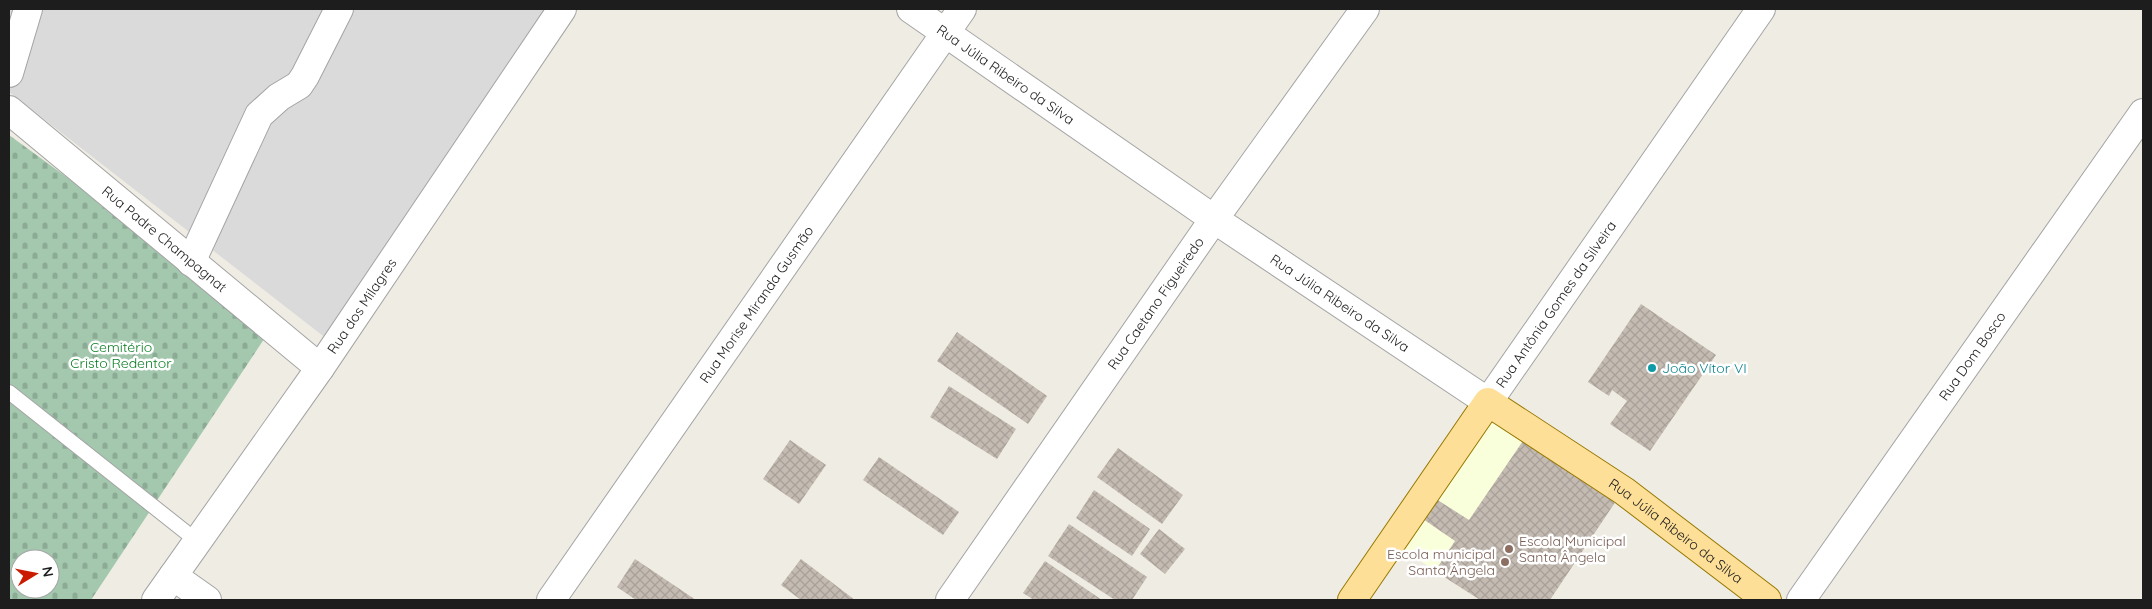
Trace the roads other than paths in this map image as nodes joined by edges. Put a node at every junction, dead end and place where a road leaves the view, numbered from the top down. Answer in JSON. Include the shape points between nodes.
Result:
{"nodes":[{"id":1,"x":28,"y":9,"type":"edge"},
{"id":2,"x":339,"y":9,"type":"edge"},
{"id":3,"x":562,"y":9,"type":"edge"},
{"id":4,"x":911,"y":9,"type":"edge"},
{"id":5,"x":962,"y":9,"type":"edge"},
{"id":6,"x":1366,"y":9,"type":"edge"},
{"id":7,"x":1761,"y":9,"type":"edge"},
{"id":8,"x":946,"y":32,"type":"junction"},
{"id":9,"x":9,"y":73,"type":"edge"},
{"id":10,"x":9,"y":110,"type":"edge"},
{"id":11,"x":2143,"y":113,"type":"edge"},
{"id":12,"x":1214,"y":219,"type":"junction"},
{"id":13,"x":191,"y":262,"type":"junction"},
{"id":14,"x":320,"y":368,"type":"junction"},
{"id":15,"x":9,"y":392,"type":"edge"},
{"id":16,"x":1488,"y":402,"type":"junction"},
{"id":17,"x":197,"y":542,"type":"junction"},
{"id":18,"x":173,"y":576,"type":"junction"},
{"id":19,"x":156,"y":600,"type":"edge"},
{"id":20,"x":207,"y":600,"type":"edge"},
{"id":21,"x":551,"y":600,"type":"edge"},
{"id":22,"x":950,"y":600,"type":"edge"},
{"id":23,"x":1352,"y":600,"type":"edge"},
{"id":24,"x":1767,"y":600,"type":"edge"},
{"id":25,"x":1801,"y":600,"type":"edge"}],
"edges":[{"from":1,"to":9,"type":"street"},
{"from":2,"to":13,"type":"street","via":[[306,76],[299,85],[258,115]]},
{"from":3,"to":14,"type":"street","name":"Rua dos Milagres"},
{"from":4,"to":8,"type":"street","name":"Rua Júlia Ribeiro da Silva"},
{"from":5,"to":8,"type":"street","name":"Rua Morise Miranda Gusmão"},
{"from":6,"to":12,"type":"street","name":"Rua Caetano Figueiredo"},
{"from":7,"to":16,"type":"street","name":"Rua Antônia Gomes da Silveira"},
{"from":8,"to":12,"type":"street","name":"Rua Júlia Ribeiro da Silva"},
{"from":8,"to":21,"type":"street","name":"Rua Morise Miranda Gusmão"},
{"from":10,"to":13,"type":"street","name":"Rua Padre Champagnat"},
{"from":11,"to":25,"type":"street","name":"Rua Dom Bosco"},
{"from":12,"to":16,"type":"street","name":"Rua Júlia Ribeiro da Silva"},
{"from":12,"to":22,"type":"street","name":"Rua Caetano Figueiredo"},
{"from":13,"to":14,"type":"street","name":"Rua Padre Champagnat"},
{"from":14,"to":17,"type":"street","name":"Rua dos Milagres"},
{"from":15,"to":17,"type":"lane"},
{"from":16,"to":23,"type":"main road","name":"Rua Antônia Gomes da Silveira"},
{"from":16,"to":24,"type":"main road","name":"Rua Júlia Ribeiro da Silva","via":[[1624,491]]},
{"from":17,"to":18,"type":"street","name":"Rua dos Milagres"},
{"from":18,"to":19,"type":"street","name":"Rua dos Milagres"},
{"from":18,"to":20,"type":"street"}]}
